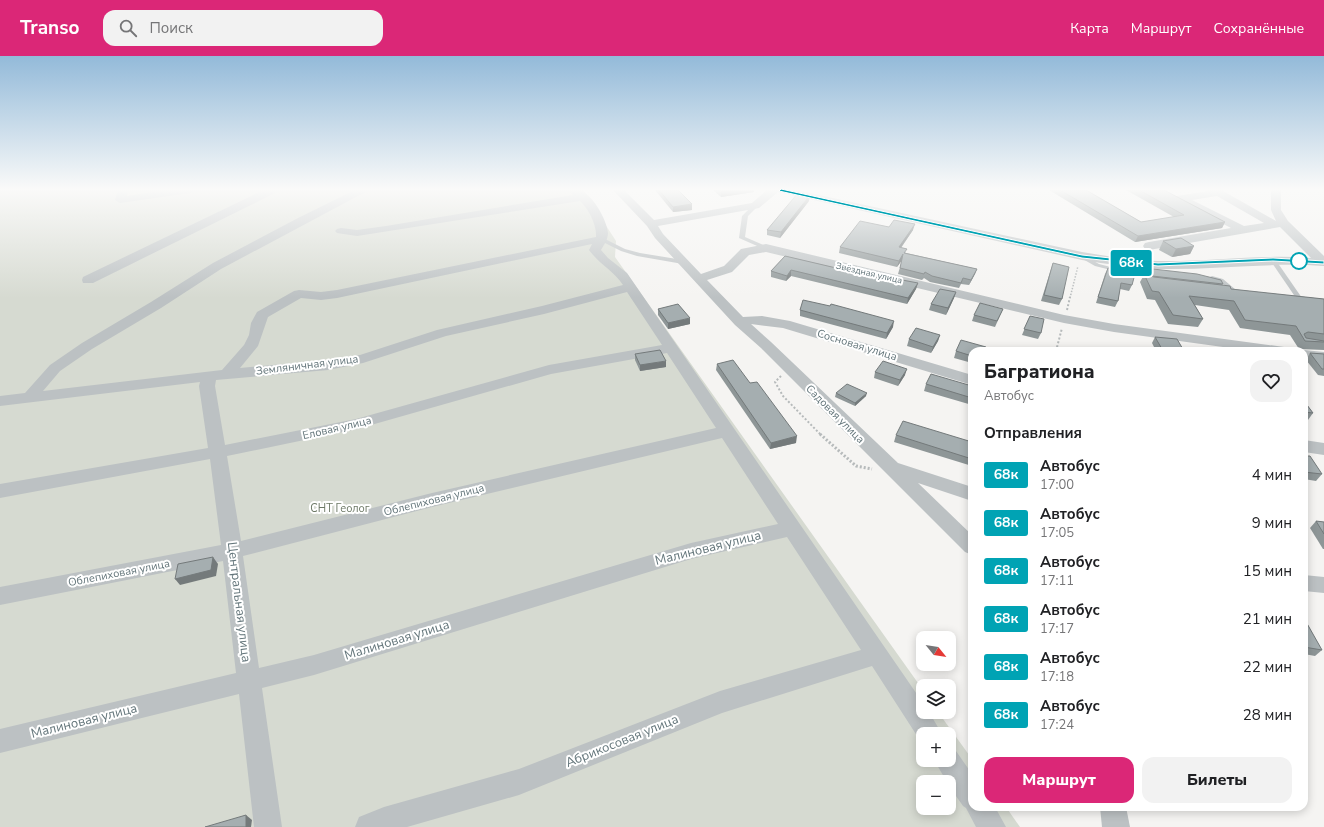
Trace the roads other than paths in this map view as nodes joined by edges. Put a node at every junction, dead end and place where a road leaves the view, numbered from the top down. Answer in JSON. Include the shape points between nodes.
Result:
{"nodes":[{"id":1,"x":199,"y":226,"type":"edge"},
{"id":2,"x":291,"y":226,"type":"edge"},
{"id":3,"x":402,"y":226,"type":"edge"},
{"id":4,"x":600,"y":226,"type":"edge"},
{"id":5,"x":652,"y":226,"type":"edge"},
{"id":6,"x":744,"y":226,"type":"edge"},
{"id":7,"x":945,"y":226,"type":"edge"},
{"id":8,"x":1235,"y":226,"type":"edge"},
{"id":9,"x":1266,"y":226,"type":"edge"},
{"id":10,"x":1280,"y":226,"type":"edge"},
{"id":11,"x":1243,"y":230,"type":"junction"},
{"id":12,"x":341,"y":231,"type":"dead end"},
{"id":13,"x":601,"y":239,"type":"junction"},
{"id":14,"x":1149,"y":246,"type":"dead end"},
{"id":15,"x":766,"y":248,"type":"junction"},
{"id":16,"x":1082,"y":256,"type":"junction"},
{"id":17,"x":1273,"y":260,"type":"junction"},
{"id":18,"x":682,"y":262,"type":"junction"},
{"id":19,"x":1324,"y":262,"type":"edge"},
{"id":20,"x":1127,"y":272,"type":"edge"},
{"id":21,"x":1207,"y":277,"type":"edge"},
{"id":22,"x":699,"y":279,"type":"junction"},
{"id":23,"x":88,"y":280,"type":"dead end"},
{"id":24,"x":630,"y":287,"type":"junction"},
{"id":25,"x":1219,"y":289,"type":"edge"},
{"id":26,"x":1233,"y":290,"type":"junction"},
{"id":27,"x":1240,"y":291,"type":"edge"},
{"id":28,"x":1292,"y":297,"type":"edge"},
{"id":29,"x":740,"y":322,"type":"junction"},
{"id":30,"x":1254,"y":347,"type":"edge"},
{"id":31,"x":671,"y":348,"type":"junction"},
{"id":32,"x":1308,"y":354,"type":"edge"},
{"id":33,"x":1324,"y":356,"type":"edge"},
{"id":34,"x":218,"y":375,"type":"junction"},
{"id":35,"x":968,"y":379,"type":"edge"},
{"id":36,"x":30,"y":396,"type":"junction"},
{"id":37,"x":0,"y":401,"type":"edge"},
{"id":38,"x":727,"y":431,"type":"junction"},
{"id":39,"x":1308,"y":447,"type":"edge"},
{"id":40,"x":1324,"y":449,"type":"edge"},
{"id":41,"x":218,"y":453,"type":"junction"},
{"id":42,"x":892,"y":470,"type":"junction"},
{"id":43,"x":0,"y":490,"type":"edge"},
{"id":44,"x":968,"y":493,"type":"edge"},
{"id":45,"x":792,"y":528,"type":"junction"},
{"id":46,"x":968,"y":543,"type":"edge"},
{"id":47,"x":232,"y":551,"type":"junction"},
{"id":48,"x":1308,"y":583,"type":"edge"},
{"id":49,"x":1324,"y":585,"type":"edge"},
{"id":50,"x":0,"y":596,"type":"edge"},
{"id":51,"x":876,"y":654,"type":"junction"},
{"id":52,"x":249,"y":681,"type":"junction"},
{"id":53,"x":925,"y":727,"type":"edge"},
{"id":54,"x":0,"y":741,"type":"edge"},
{"id":55,"x":952,"y":767,"type":"edge"},
{"id":56,"x":968,"y":791,"type":"edge"},
{"id":57,"x":982,"y":811,"type":"edge"},
{"id":58,"x":1114,"y":811,"type":"edge"},
{"id":59,"x":268,"y":827,"type":"edge"},
{"id":60,"x":369,"y":827,"type":"edge"},
{"id":61,"x":992,"y":827,"type":"edge"},
{"id":62,"x":1116,"y":827,"type":"edge"}],
"edges":[{"from":1,"to":23,"type":"street"},
{"from":2,"to":36,"type":"street","via":[[217,266],[86,346],[55,368]]},
{"from":3,"to":12,"type":"street","via":[[357,232]]},
{"from":4,"to":13,"type":"street"},
{"from":5,"to":18,"type":"street"},
{"from":6,"to":15,"type":"lane","via":[[742,238]]},
{"from":7,"to":16,"type":"street"},
{"from":8,"to":11,"type":"street"},
{"from":9,"to":11,"type":"street"},
{"from":10,"to":19,"type":"street"},
{"from":11,"to":14,"type":"street"},
{"from":13,"to":18,"type":"lane","via":[[639,255]]},
{"from":13,"to":24,"type":"street","via":[[595,250],[623,276]]},
{"from":13,"to":34,"type":"street","via":[[337,294],[299,294],[262,315],[251,346]]},
{"from":15,"to":22,"type":"street","name":"Звёздная улица","via":[[745,252],[728,269]]},
{"from":15,"to":30,"type":"street","name":"Звёздная улица","via":[[1064,319]]},
{"from":16,"to":17,"type":"street","via":[[1158,265]]},
{"from":16,"to":20,"type":"lane","via":[[1097,265]]},
{"from":17,"to":19,"type":"street"},
{"from":17,"to":28,"type":"lane","via":[[1302,298]]},
{"from":18,"to":22,"type":"street"},
{"from":21,"to":26,"type":"lane","via":[[1221,280]]},
{"from":22,"to":29,"type":"street","name":"Садовая улица"},
{"from":24,"to":31,"type":"street"},
{"from":24,"to":34,"type":"street","name":"Земляничная улица","via":[[538,312],[442,333],[363,359],[328,365]]},
{"from":25,"to":26,"type":"lane"},
{"from":26,"to":27,"type":"lane"},
{"from":29,"to":35,"type":"street","name":"Сосновая улица","via":[[751,319],[785,324]]},
{"from":29,"to":42,"type":"street","name":"Садовая улица"},
{"from":31,"to":38,"type":"street"},
{"from":31,"to":41,"type":"street","name":"Еловая улица","via":[[549,370],[357,424]]},
{"from":32,"to":33,"type":"street"},
{"from":34,"to":36,"type":"street","name":"Земляничная улица"},
{"from":34,"to":41,"type":"street","name":"Центральная улица","via":[[207,386]]},
{"from":36,"to":37,"type":"street","name":"Земляничная улица"},
{"from":38,"to":45,"type":"street"},
{"from":38,"to":47,"type":"street","name":"Облепиховая улица","via":[[432,500]]},
{"from":39,"to":40,"type":"street"},
{"from":41,"to":43,"type":"street","name":"Еловая улица"},
{"from":41,"to":47,"type":"street","name":"Центральная улица"},
{"from":42,"to":44,"type":"street"},
{"from":42,"to":46,"type":"street","name":"Садовая улица"},
{"from":45,"to":51,"type":"street"},
{"from":45,"to":52,"type":"street","name":"Малиновая улица","via":[[691,551],[314,665]]},
{"from":47,"to":50,"type":"street","name":"Облепиховая улица"},
{"from":47,"to":52,"type":"street","name":"Центральная улица"},
{"from":48,"to":49,"type":"street"},
{"from":51,"to":53,"type":"street"},
{"from":51,"to":60,"type":"street","name":"Абрикосовая улица","via":[[720,702],[519,782],[384,820]]},
{"from":52,"to":54,"type":"street","name":"Малиновая улица"},
{"from":52,"to":59,"type":"street","name":"Центральная улица"},
{"from":55,"to":56,"type":"street"},
{"from":57,"to":61,"type":"street"},
{"from":58,"to":62,"type":"street"}]}
